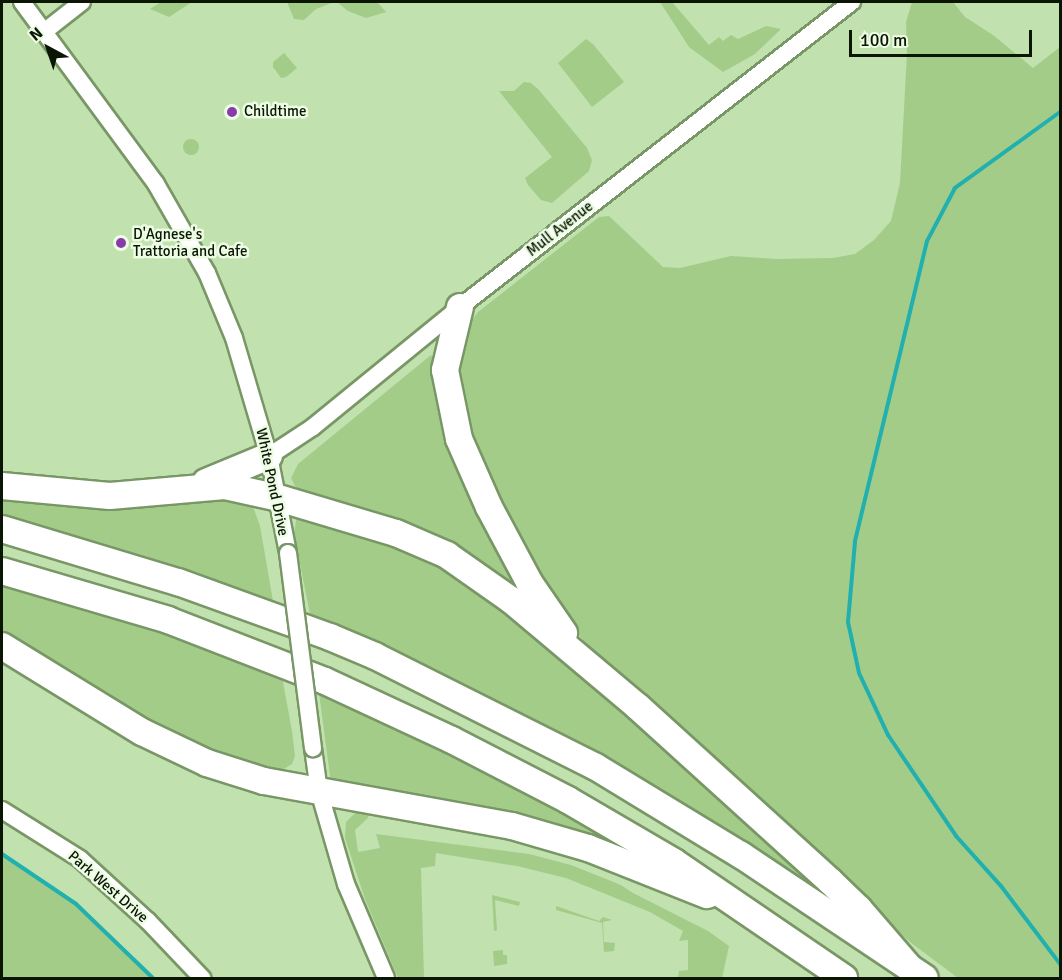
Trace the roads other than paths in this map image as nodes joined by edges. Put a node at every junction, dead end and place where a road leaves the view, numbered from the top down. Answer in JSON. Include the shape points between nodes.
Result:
{"nodes":[{"id":1,"x":22,"y":2,"type":"edge"},
{"id":2,"x":82,"y":2,"type":"edge"},
{"id":3,"x":852,"y":2,"type":"edge"},
{"id":4,"x":45,"y":31,"type":"junction"},
{"id":5,"x":460,"y":307,"type":"junction"},
{"id":6,"x":269,"y":456,"type":"junction"},
{"id":7,"x":2,"y":486,"type":"edge"},
{"id":8,"x":184,"y":489,"type":"junction"},
{"id":9,"x":276,"y":497,"type":"junction"},
{"id":10,"x":2,"y":529,"type":"edge"},
{"id":11,"x":2,"y":571,"type":"edge"},
{"id":12,"x":2,"y":646,"type":"edge"},
{"id":13,"x":581,"y":658,"type":"junction"},
{"id":14,"x":319,"y":791,"type":"junction"},
{"id":15,"x":2,"y":810,"type":"edge"},
{"id":16,"x":750,"y":911,"type":"junction"},
{"id":17,"x":917,"y":973,"type":"edge"},
{"id":18,"x":202,"y":978,"type":"edge"},
{"id":19,"x":386,"y":978,"type":"edge"},
{"id":20,"x":844,"y":978,"type":"edge"}],
"edges":[{"from":1,"to":4,"type":"street","name":"White Pond Drive"},
{"from":2,"to":4,"type":"street"},
{"from":3,"to":5,"type":"street","name":"Mull Avenue"},
{"from":4,"to":6,"type":"street","name":"White Pond Drive","via":[[123,136],[184,228],[234,338]]},
{"from":5,"to":6,"type":"street","name":"Mull Avenue","via":[[312,427]]},
{"from":5,"to":13,"type":"highway","via":[[445,370],[459,439],[529,582]]},
{"from":6,"to":8,"type":"highway"},
{"from":6,"to":9,"type":"street","name":"White Pond Drive"},
{"from":7,"to":8,"type":"highway","via":[[110,496]]},
{"from":8,"to":9,"type":"highway","via":[[225,486]]},
{"from":9,"to":13,"type":"highway","via":[[396,533],[447,555],[511,600]]},
{"from":9,"to":14,"type":"street","name":"White Pond Drive","bridge":true,"via":[[288,553]]},
{"from":10,"to":17,"type":"highway","via":[[178,582],[375,656],[596,767],[741,855]]},
{"from":11,"to":16,"type":"highway","via":[[168,620],[379,705],[568,800]]},
{"from":12,"to":14,"type":"highway","via":[[182,753],[237,774]]},
{"from":13,"to":17,"type":"highway","via":[[830,881]]},
{"from":14,"to":16,"type":"highway","via":[[512,826],[561,839]]},
{"from":14,"to":19,"type":"street","name":"White Pond Drive","via":[[346,884]]},
{"from":15,"to":18,"type":"street","name":"Park West Drive","via":[[80,859],[148,921]]},
{"from":16,"to":20,"type":"highway"}]}
